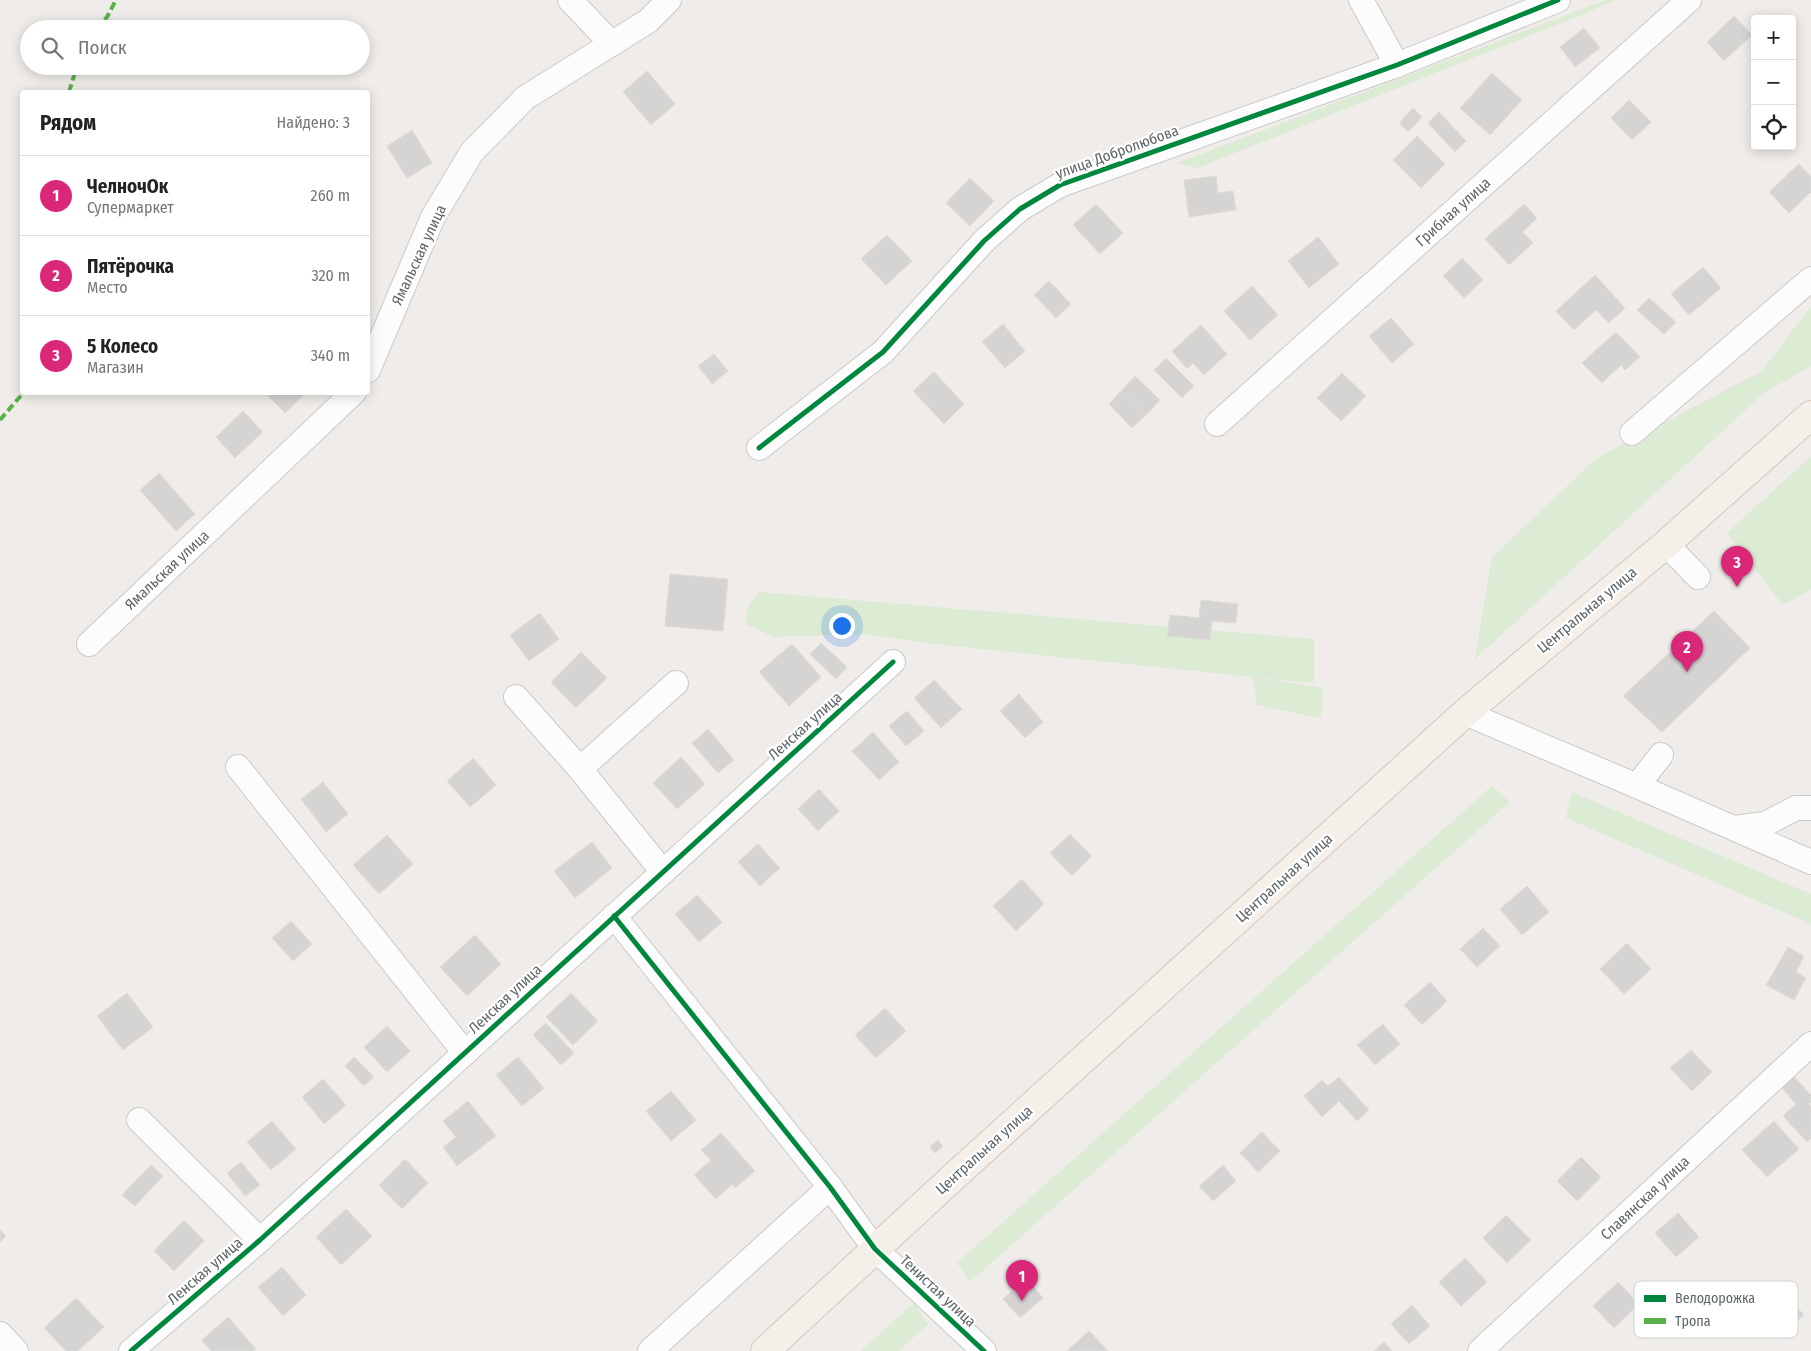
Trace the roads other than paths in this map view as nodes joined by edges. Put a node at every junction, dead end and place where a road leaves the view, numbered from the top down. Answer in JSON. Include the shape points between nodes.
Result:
{"nodes":[{"id":1,"x":570,"y":0,"type":"edge"},
{"id":2,"x":669,"y":0,"type":"edge"},
{"id":3,"x":1361,"y":0,"type":"edge"},
{"id":4,"x":1558,"y":0,"type":"edge"},
{"id":5,"x":1688,"y":0,"type":"edge"},
{"id":6,"x":612,"y":44,"type":"junction"},
{"id":7,"x":1396,"y":65,"type":"junction"},
{"id":8,"x":1811,"y":279,"type":"edge"},
{"id":9,"x":370,"y":365,"type":"edge"},
{"id":10,"x":351,"y":395,"type":"edge"},
{"id":11,"x":1811,"y":415,"type":"edge"},
{"id":12,"x":1217,"y":424,"type":"dead end"},
{"id":13,"x":1632,"y":433,"type":"dead end"},
{"id":14,"x":759,"y":448,"type":"dead end"},
{"id":15,"x":1666,"y":544,"type":"junction"},
{"id":16,"x":1698,"y":577,"type":"dead end"},
{"id":17,"x":89,"y":644,"type":"dead end"},
{"id":18,"x":893,"y":662,"type":"dead end"},
{"id":19,"x":676,"y":682,"type":"dead end"},
{"id":20,"x":516,"y":696,"type":"dead end"},
{"id":21,"x":1465,"y":713,"type":"junction"},
{"id":22,"x":1660,"y":755,"type":"dead end"},
{"id":23,"x":238,"y":767,"type":"dead end"},
{"id":24,"x":580,"y":769,"type":"junction"},
{"id":25,"x":1637,"y":786,"type":"junction"},
{"id":26,"x":1811,"y":808,"type":"edge"},
{"id":27,"x":1735,"y":828,"type":"junction"},
{"id":28,"x":1811,"y":862,"type":"edge"},
{"id":29,"x":663,"y":872,"type":"junction"},
{"id":30,"x":614,"y":916,"type":"junction"},
{"id":31,"x":1811,"y":1044,"type":"edge"},
{"id":32,"x":465,"y":1053,"type":"junction"},
{"id":33,"x":139,"y":1120,"type":"dead end"},
{"id":34,"x":830,"y":1187,"type":"junction"},
{"id":35,"x":260,"y":1240,"type":"junction"},
{"id":36,"x":875,"y":1249,"type":"junction"},
{"id":37,"x":0,"y":1334,"type":"edge"},
{"id":38,"x":16,"y":1351,"type":"edge"},
{"id":39,"x":131,"y":1351,"type":"edge"},
{"id":40,"x":650,"y":1351,"type":"edge"},
{"id":41,"x":765,"y":1351,"type":"edge"},
{"id":42,"x":984,"y":1351,"type":"edge"},
{"id":43,"x":1480,"y":1351,"type":"edge"}],
"edges":[{"from":1,"to":6,"type":"street"},
{"from":2,"to":6,"type":"street","name":"Ямальская улица","via":[[648,21]]},
{"from":3,"to":7,"type":"street"},
{"from":4,"to":7,"type":"street","name":"улица Добролюбова"},
{"from":5,"to":12,"type":"street","name":"Грибная улица"},
{"from":6,"to":9,"type":"street","name":"Ямальская улица","via":[[525,98],[472,152],[433,218]]},
{"from":7,"to":14,"type":"street","name":"улица Добролюбова","via":[[1060,185],[1020,210],[984,241],[883,352]]},
{"from":8,"to":13,"type":"street"},
{"from":10,"to":17,"type":"street","name":"Ямальская улица"},
{"from":11,"to":15,"type":"main road","name":"Центральная улица"},
{"from":15,"to":16,"type":"street"},
{"from":15,"to":21,"type":"main road","name":"Центральная улица"},
{"from":18,"to":29,"type":"street","name":"Ленская улица"},
{"from":19,"to":24,"type":"street"},
{"from":20,"to":24,"type":"street"},
{"from":21,"to":25,"type":"street"},
{"from":21,"to":36,"type":"main road","name":"Центральная улица"},
{"from":22,"to":25,"type":"street"},
{"from":23,"to":32,"type":"street"},
{"from":24,"to":29,"type":"street"},
{"from":25,"to":27,"type":"street"},
{"from":26,"to":27,"type":"street","via":[[1796,808],[1764,824]]},
{"from":27,"to":28,"type":"street"},
{"from":29,"to":30,"type":"street","name":"Ленская улица"},
{"from":30,"to":32,"type":"street","name":"Ленская улица"},
{"from":30,"to":34,"type":"street","name":"Тенистая улица"},
{"from":31,"to":43,"type":"street","name":"Славянская улица"},
{"from":32,"to":35,"type":"street","name":"Ленская улица"},
{"from":33,"to":35,"type":"street"},
{"from":34,"to":36,"type":"street","name":"Тенистая улица"},
{"from":34,"to":40,"type":"street"},
{"from":35,"to":39,"type":"street","name":"Ленская улица"},
{"from":36,"to":41,"type":"main road","name":"Центральная улица"},
{"from":36,"to":42,"type":"street","name":"Тенистая улица"},
{"from":37,"to":38,"type":"street"}]}
